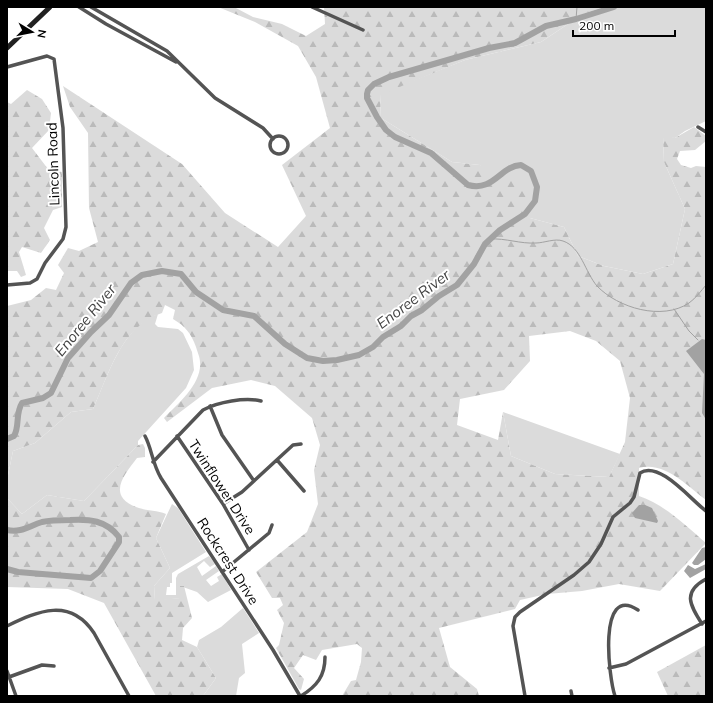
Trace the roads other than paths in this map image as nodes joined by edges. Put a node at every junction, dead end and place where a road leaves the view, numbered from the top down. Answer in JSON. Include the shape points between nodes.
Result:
{"nodes":[{"id":1,"x":50,"y":7,"type":"edge"},
{"id":2,"x":79,"y":7,"type":"edge"},
{"id":3,"x":91,"y":7,"type":"edge"},
{"id":4,"x":312,"y":7,"type":"edge"},
{"id":5,"x":363,"y":30,"type":"dead end"},
{"id":6,"x":7,"y":48,"type":"edge"},
{"id":7,"x":177,"y":62,"type":"junction"},
{"id":8,"x":7,"y":67,"type":"edge"},
{"id":9,"x":698,"y":127,"type":"dead end"},
{"id":10,"x":706,"y":132,"type":"edge"},
{"id":11,"x":273,"y":139,"type":"junction"},
{"id":12,"x":7,"y":285,"type":"edge"},
{"id":13,"x":261,"y":401,"type":"dead end"},
{"id":14,"x":210,"y":406,"type":"junction"},
{"id":15,"x":145,"y":436,"type":"dead end"},
{"id":16,"x":177,"y":436,"type":"junction"},
{"id":17,"x":301,"y":444,"type":"dead end"},
{"id":18,"x":277,"y":460,"type":"junction"},
{"id":19,"x":153,"y":462,"type":"junction"},
{"id":20,"x":254,"y":481,"type":"junction"},
{"id":21,"x":304,"y":491,"type":"dead end"},
{"id":22,"x":223,"y":504,"type":"junction"},
{"id":23,"x":706,"y":511,"type":"edge"},
{"id":24,"x":272,"y":525,"type":"dead end"},
{"id":25,"x":249,"y":550,"type":"junction"},
{"id":26,"x":222,"y":572,"type":"junction"},
{"id":27,"x":706,"y":579,"type":"edge"},
{"id":28,"x":638,"y":610,"type":"dead end"},
{"id":29,"x":706,"y":621,"type":"edge"},
{"id":30,"x":702,"y":624,"type":"junction"},
{"id":31,"x":7,"y":626,"type":"edge"},
{"id":32,"x":325,"y":657,"type":"dead end"},
{"id":33,"x":54,"y":666,"type":"dead end"},
{"id":34,"x":610,"y":668,"type":"junction"},
{"id":35,"x":7,"y":671,"type":"edge"},
{"id":36,"x":9,"y":677,"type":"junction"},
{"id":37,"x":571,"y":691,"type":"dead end"},
{"id":38,"x":16,"y":696,"type":"edge"},
{"id":39,"x":129,"y":696,"type":"edge"},
{"id":40,"x":300,"y":696,"type":"edge"},
{"id":41,"x":526,"y":696,"type":"edge"},
{"id":42,"x":572,"y":696,"type":"edge"},
{"id":43,"x":615,"y":696,"type":"edge"}],
"edges":[{"from":1,"to":6,"type":"street"},
{"from":2,"to":7,"type":"street"},
{"from":3,"to":7,"type":"street","via":[[167,51]]},
{"from":4,"to":5,"type":"street"},
{"from":7,"to":11,"type":"street","via":[[215,98],[263,128]]},
{"from":8,"to":12,"type":"street","name":"Lincoln Road","via":[[47,56],[54,59],[63,128],[66,227],[63,239],[35,280]]},
{"from":9,"to":10,"type":"street"},
{"from":11,"to":11,"type":"street","via":[[270,146],[272,151],[279,154],[284,152],[287,145],[285,139]]},
{"from":13,"to":14,"type":"street","via":[[252,398]]},
{"from":14,"to":16,"type":"street"},
{"from":14,"to":20,"type":"street","via":[[222,435]]},
{"from":15,"to":19,"type":"street","name":"Rockcrest Drive"},
{"from":16,"to":19,"type":"street"},
{"from":16,"to":22,"type":"street","name":"Twinflower Drive"},
{"from":17,"to":18,"type":"street","via":[[293,445]]},
{"from":18,"to":20,"type":"street"},
{"from":18,"to":21,"type":"street"},
{"from":19,"to":26,"type":"street","name":"Rockcrest Drive"},
{"from":20,"to":22,"type":"street"},
{"from":22,"to":25,"type":"street","name":"Twinflower Drive"},
{"from":23,"to":41,"type":"street","via":[[662,473],[648,470],[640,473],[634,497],[612,516],[601,544],[589,562],[515,617],[513,626]]},
{"from":24,"to":25,"type":"street","via":[[268,533]]},
{"from":25,"to":26,"type":"street"},
{"from":26,"to":40,"type":"street","name":"Rockcrest Drive"},
{"from":27,"to":30,"type":"street","via":[[698,583],[691,591],[690,597],[692,607]]},
{"from":28,"to":34,"type":"street","via":[[631,605],[621,606],[612,614]]},
{"from":29,"to":30,"type":"street"},
{"from":30,"to":34,"type":"street","via":[[626,664]]},
{"from":31,"to":39,"type":"street","via":[[34,613],[45,611],[63,611],[77,616],[94,633]]},
{"from":32,"to":40,"type":"street","via":[[324,674],[319,683]]},
{"from":33,"to":36,"type":"street","via":[[42,665]]},
{"from":34,"to":43,"type":"street"},
{"from":35,"to":36,"type":"street"},
{"from":36,"to":38,"type":"street"},
{"from":37,"to":42,"type":"street"}]}
